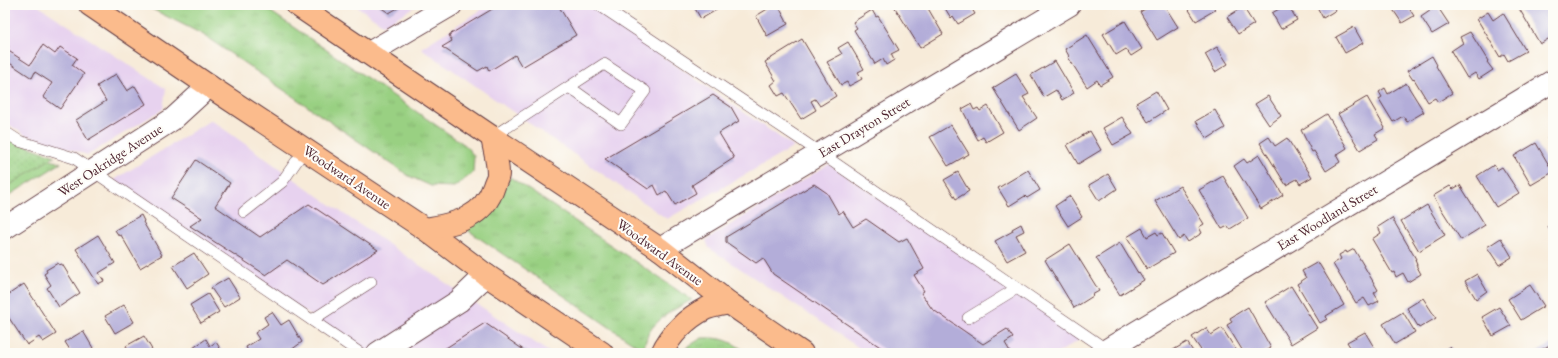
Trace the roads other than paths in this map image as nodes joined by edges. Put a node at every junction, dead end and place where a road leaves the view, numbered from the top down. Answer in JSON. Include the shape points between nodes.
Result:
{"nodes":[{"id":1,"x":90,"y":5,"type":"edge"},
{"id":2,"x":298,"y":5,"type":"edge"},
{"id":3,"x":451,"y":5,"type":"edge"},
{"id":4,"x":599,"y":5,"type":"edge"},
{"id":5,"x":1069,"y":5,"type":"edge"},
{"id":6,"x":369,"y":53,"type":"junction"},
{"id":7,"x":1553,"y":81,"type":"edge"},
{"id":8,"x":209,"y":86,"type":"junction"},
{"id":9,"x":569,"y":87,"type":"junction"},
{"id":10,"x":5,"y":132,"type":"edge"},
{"id":11,"x":492,"y":137,"type":"junction"},
{"id":12,"x":305,"y":149,"type":"junction"},
{"id":13,"x":821,"y":153,"type":"junction"},
{"id":14,"x":93,"y":171,"type":"junction"},
{"id":15,"x":244,"y":212,"type":"dead end"},
{"id":16,"x":5,"y":228,"type":"edge"},
{"id":17,"x":426,"y":229,"type":"junction"},
{"id":18,"x":660,"y":249,"type":"junction"},
{"id":19,"x":486,"y":275,"type":"junction"},
{"id":20,"x":371,"y":282,"type":"dead end"},
{"id":21,"x":1017,"y":288,"type":"junction"},
{"id":22,"x":729,"y":303,"type":"junction"},
{"id":23,"x":968,"y":318,"type":"dead end"},
{"id":24,"x":312,"y":320,"type":"junction"},
{"id":25,"x":1107,"y":352,"type":"edge"},
{"id":26,"x":360,"y":353,"type":"edge"},
{"id":27,"x":378,"y":353,"type":"edge"},
{"id":28,"x":602,"y":353,"type":"edge"},
{"id":29,"x":662,"y":353,"type":"edge"},
{"id":30,"x":802,"y":353,"type":"edge"}],
"edges":[{"from":1,"to":8,"type":"main road","name":"Woodward Avenue"},
{"from":2,"to":6,"type":"main road","name":"Woodward Avenue"},
{"from":3,"to":6,"type":"street"},
{"from":4,"to":13,"type":"lane"},
{"from":5,"to":13,"type":"street","name":"East Drayton Street"},
{"from":6,"to":11,"type":"main road","name":"Woodward Avenue"},
{"from":7,"to":25,"type":"street","name":"East Woodland Street"},
{"from":8,"to":12,"type":"main road","name":"Woodward Avenue"},
{"from":8,"to":14,"type":"street","name":"West Oakridge Avenue","via":[[173,119]]},
{"from":9,"to":9,"type":"lane","via":[[604,64],[645,91],[621,124]]},
{"from":9,"to":11,"type":"lane"},
{"from":10,"to":14,"type":"lane","via":[[19,141],[74,158]]},
{"from":11,"to":17,"type":"main road","via":[[498,175],[492,192],[483,205],[464,220]]},
{"from":11,"to":18,"type":"main road","name":"Woodward Avenue"},
{"from":12,"to":15,"type":"lane","via":[[282,182]]},
{"from":12,"to":17,"type":"main road","name":"Woodward Avenue"},
{"from":13,"to":18,"type":"street","name":"East Drayton Street"},
{"from":13,"to":21,"type":"lane"},
{"from":14,"to":16,"type":"street","name":"West Oakridge Avenue"},
{"from":14,"to":24,"type":"lane"},
{"from":17,"to":19,"type":"main road","name":"Woodward Avenue"},
{"from":18,"to":22,"type":"main road","name":"Woodward Avenue"},
{"from":19,"to":27,"type":"street","via":[[459,302]]},
{"from":19,"to":28,"type":"main road","name":"Woodward Avenue"},
{"from":20,"to":24,"type":"lane"},
{"from":21,"to":23,"type":"lane"},
{"from":21,"to":25,"type":"lane"},
{"from":22,"to":29,"type":"main road","via":[[706,309],[687,321],[671,337]]},
{"from":22,"to":30,"type":"main road","name":"Woodward Avenue"},
{"from":24,"to":26,"type":"lane"}]}
